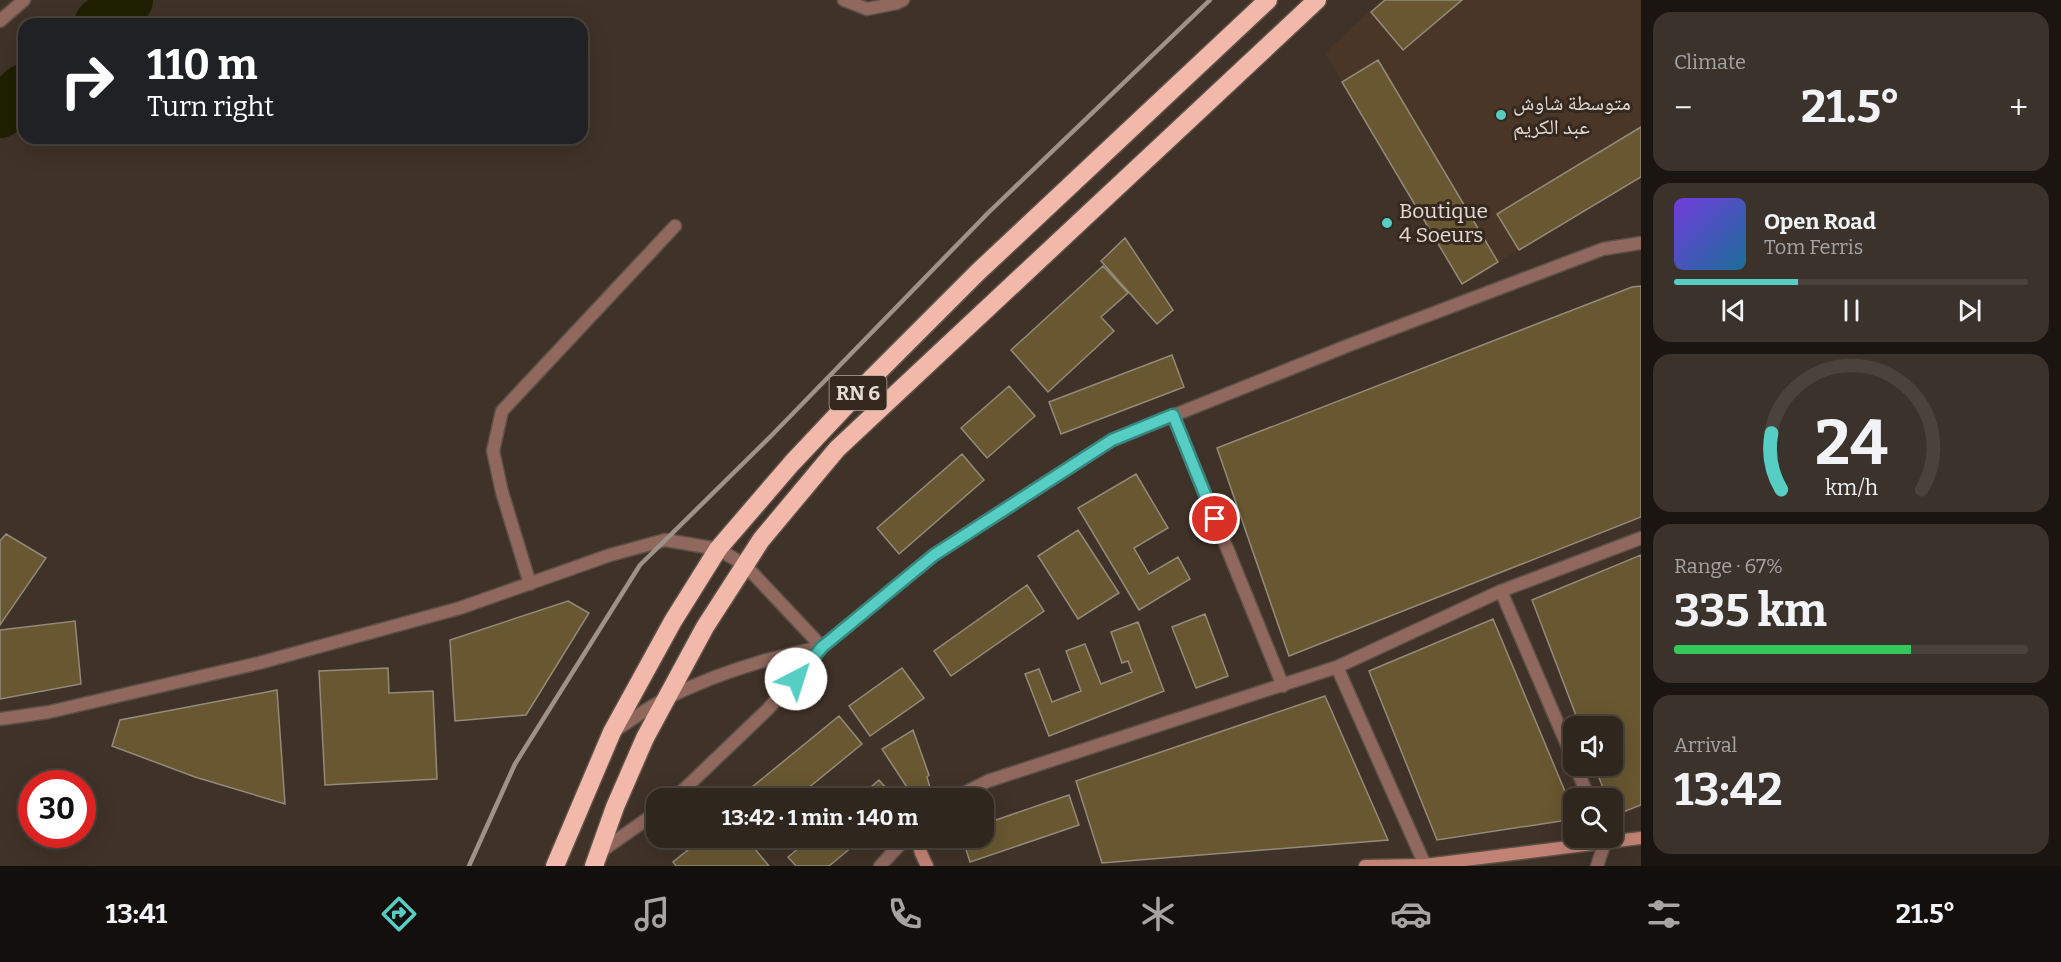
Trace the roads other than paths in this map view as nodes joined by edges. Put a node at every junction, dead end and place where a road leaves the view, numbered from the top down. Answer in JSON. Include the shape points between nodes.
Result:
{"nodes":[{"id":1,"x":24,"y":0,"type":"edge"},
{"id":2,"x":844,"y":0,"type":"edge"},
{"id":3,"x":903,"y":0,"type":"edge"},
{"id":4,"x":1268,"y":0,"type":"edge"},
{"id":5,"x":1317,"y":0,"type":"edge"},
{"id":6,"x":0,"y":21,"type":"edge"},
{"id":7,"x":675,"y":226,"type":"dead end"},
{"id":8,"x":1641,"y":243,"type":"edge"},
{"id":9,"x":1173,"y":415,"type":"junction"},
{"id":10,"x":1641,"y":538,"type":"edge"},
{"id":11,"x":718,"y":549,"type":"junction"},
{"id":12,"x":745,"y":565,"type":"junction"},
{"id":13,"x":530,"y":584,"type":"junction"},
{"id":14,"x":1501,"y":591,"type":"junction"},
{"id":15,"x":822,"y":647,"type":"junction"},
{"id":16,"x":1337,"y":667,"type":"junction"},
{"id":17,"x":1283,"y":686,"type":"junction"},
{"id":18,"x":665,"y":699,"type":"junction"},
{"id":19,"x":0,"y":719,"type":"edge"},
{"id":20,"x":612,"y":732,"type":"junction"},
{"id":21,"x":1563,"y":737,"type":"edge"},
{"id":22,"x":685,"y":788,"type":"edge"},
{"id":23,"x":973,"y":788,"type":"edge"},
{"id":24,"x":646,"y":821,"type":"edge"},
{"id":25,"x":1641,"y":838,"type":"edge"},
{"id":26,"x":1623,"y":839,"type":"edge"},
{"id":27,"x":1563,"y":846,"type":"edge"},
{"id":28,"x":897,"y":848,"type":"edge"},
{"id":29,"x":920,"y":848,"type":"edge"},
{"id":30,"x":1603,"y":848,"type":"edge"},
{"id":31,"x":595,"y":863,"type":"edge"},
{"id":32,"x":1425,"y":865,"type":"edge"},
{"id":33,"x":555,"y":866,"type":"edge"},
{"id":34,"x":880,"y":866,"type":"edge"},
{"id":35,"x":927,"y":866,"type":"edge"},
{"id":36,"x":1365,"y":866,"type":"edge"},
{"id":37,"x":1597,"y":866,"type":"edge"}],
"edges":[{"from":1,"to":6,"type":"street"},
{"from":2,"to":3,"type":"street","via":[[867,9]]},
{"from":4,"to":11,"type":"highway","number":"RN 6","via":[[978,272],[792,463]]},
{"from":5,"to":12,"type":"highway","number":"RN 6","via":[[837,449]]},
{"from":7,"to":13,"type":"street","via":[[502,411],[493,451]]},
{"from":8,"to":9,"type":"street","via":[[1603,249]]},
{"from":9,"to":15,"type":"street","via":[[1112,440],[934,555]]},
{"from":9,"to":17,"type":"street"},
{"from":10,"to":14,"type":"street"},
{"from":11,"to":12,"type":"street"},
{"from":11,"to":13,"type":"street","via":[[665,540]]},
{"from":11,"to":20,"type":"highway","number":"RN 6"},
{"from":12,"to":15,"type":"street"},
{"from":12,"to":18,"type":"highway","number":"RN 6"},
{"from":13,"to":19,"type":"street","via":[[460,608],[259,663],[49,712]]},
{"from":14,"to":16,"type":"street"},
{"from":14,"to":21,"type":"street"},
{"from":15,"to":18,"type":"street","via":[[783,655]]},
{"from":15,"to":22,"type":"street","via":[[768,709]]},
{"from":16,"to":17,"type":"street"},
{"from":16,"to":32,"type":"street"},
{"from":17,"to":23,"type":"street"},
{"from":18,"to":20,"type":"street"},
{"from":18,"to":31,"type":"highway","number":"RN 6","via":[[615,807]]},
{"from":20,"to":33,"type":"highway","number":"RN 6"},
{"from":24,"to":31,"type":"street"},
{"from":25,"to":26,"type":"street"},
{"from":27,"to":32,"type":"street"},
{"from":28,"to":34,"type":"street"},
{"from":29,"to":35,"type":"street"},
{"from":30,"to":37,"type":"street"},
{"from":32,"to":36,"type":"street"}]}
